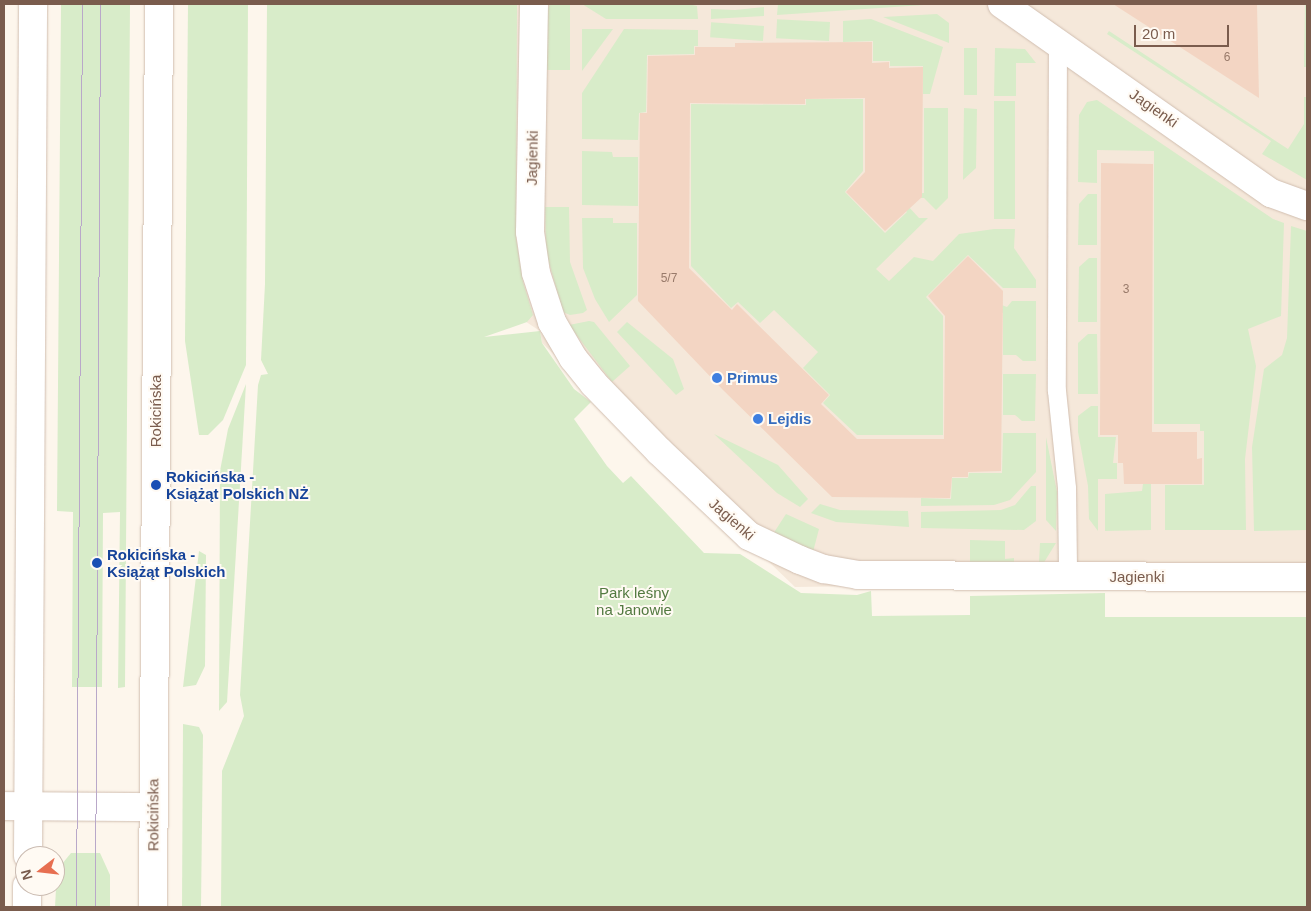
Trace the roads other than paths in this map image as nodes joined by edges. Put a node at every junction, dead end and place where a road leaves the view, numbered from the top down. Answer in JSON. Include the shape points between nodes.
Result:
{"nodes":[{"id":1,"x":33,"y":4,"type":"edge"},
{"id":2,"x":159,"y":4,"type":"edge"},
{"id":3,"x":534,"y":4,"type":"edge"},
{"id":4,"x":1002,"y":4,"type":"edge"},
{"id":5,"x":1058,"y":40,"type":"junction"},
{"id":6,"x":1307,"y":206,"type":"edge"},
{"id":7,"x":1068,"y":576,"type":"junction"},
{"id":8,"x":1307,"y":577,"type":"edge"},
{"id":9,"x":16,"y":806,"type":"edge"},
{"id":10,"x":153,"y":807,"type":"junction"},
{"id":11,"x":26,"y":846,"type":"edge"},
{"id":12,"x":153,"y":907,"type":"edge"}],
"edges":[{"from":1,"to":9,"type":"main road"},
{"from":2,"to":10,"type":"main road","name":"Rokicińska"},
{"from":3,"to":7,"type":"main road","name":"Jagienki","via":[[532,252],[552,322],[573,358],[594,384],[735,524],[774,550],[824,569],[858,575]]},
{"from":4,"to":5,"type":"main road","name":"Jagienki"},
{"from":5,"to":6,"type":"main road","name":"Jagienki","via":[[1272,193]]},
{"from":5,"to":7,"type":"lane","via":[[1057,391],[1066,468]]},
{"from":7,"to":8,"type":"main road","name":"Jagienki"},
{"from":9,"to":10,"type":"main road"},
{"from":9,"to":11,"type":"main road"},
{"from":10,"to":12,"type":"main road","name":"Rokicińska"}]}
